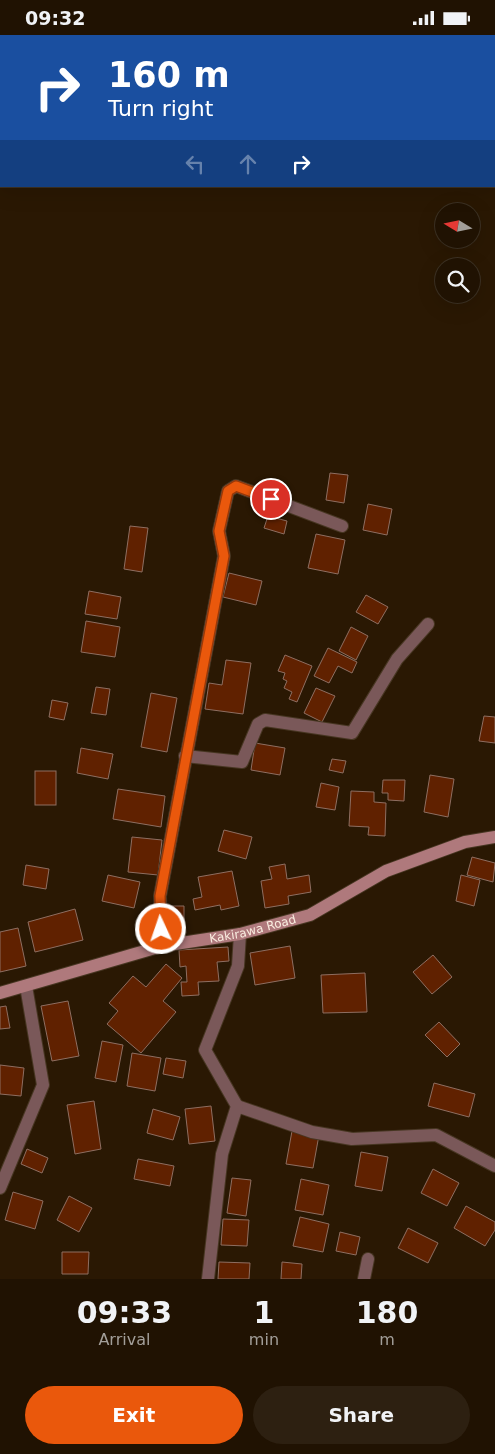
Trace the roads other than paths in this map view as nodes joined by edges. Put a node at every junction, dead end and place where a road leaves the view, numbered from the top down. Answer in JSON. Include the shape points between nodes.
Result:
{"nodes":[{"id":1,"x":342,"y":526,"type":"dead end"},
{"id":2,"x":428,"y":623,"type":"dead end"},
{"id":3,"x":186,"y":756,"type":"junction"},
{"id":4,"x":495,"y":837,"type":"edge"},
{"id":5,"x":240,"y":935,"type":"junction"},
{"id":6,"x":162,"y":946,"type":"junction"},
{"id":7,"x":26,"y":986,"type":"junction"},
{"id":8,"x":0,"y":993,"type":"edge"},
{"id":9,"x":237,"y":1106,"type":"junction"},
{"id":10,"x":495,"y":1166,"type":"edge"},
{"id":11,"x":0,"y":1188,"type":"edge"},
{"id":12,"x":368,"y":1259,"type":"dead end"},
{"id":13,"x":208,"y":1279,"type":"edge"},
{"id":14,"x":364,"y":1279,"type":"edge"}],
"edges":[{"from":1,"to":3,"type":"street","via":[[236,486],[228,491],[219,531],[224,556]]},
{"from":2,"to":3,"type":"street","via":[[397,659],[352,733],[265,720],[258,725],[242,762]]},
{"from":3,"to":6,"type":"street","via":[[160,896]]},
{"from":4,"to":5,"type":"street","name":"Kakirawa Road","via":[[464,842],[386,871],[310,915]]},
{"from":5,"to":6,"type":"street","name":"Kakirawa Road"},
{"from":5,"to":9,"type":"street","via":[[238,966],[204,1050]]},
{"from":6,"to":7,"type":"street","name":"Kakirawa Road"},
{"from":7,"to":8,"type":"street","name":"Kakirawa Road"},
{"from":7,"to":11,"type":"street","via":[[43,1085]]},
{"from":9,"to":10,"type":"street","via":[[312,1132],[352,1139],[436,1135]]},
{"from":9,"to":13,"type":"street","via":[[222,1153]]},
{"from":12,"to":14,"type":"street"}]}
